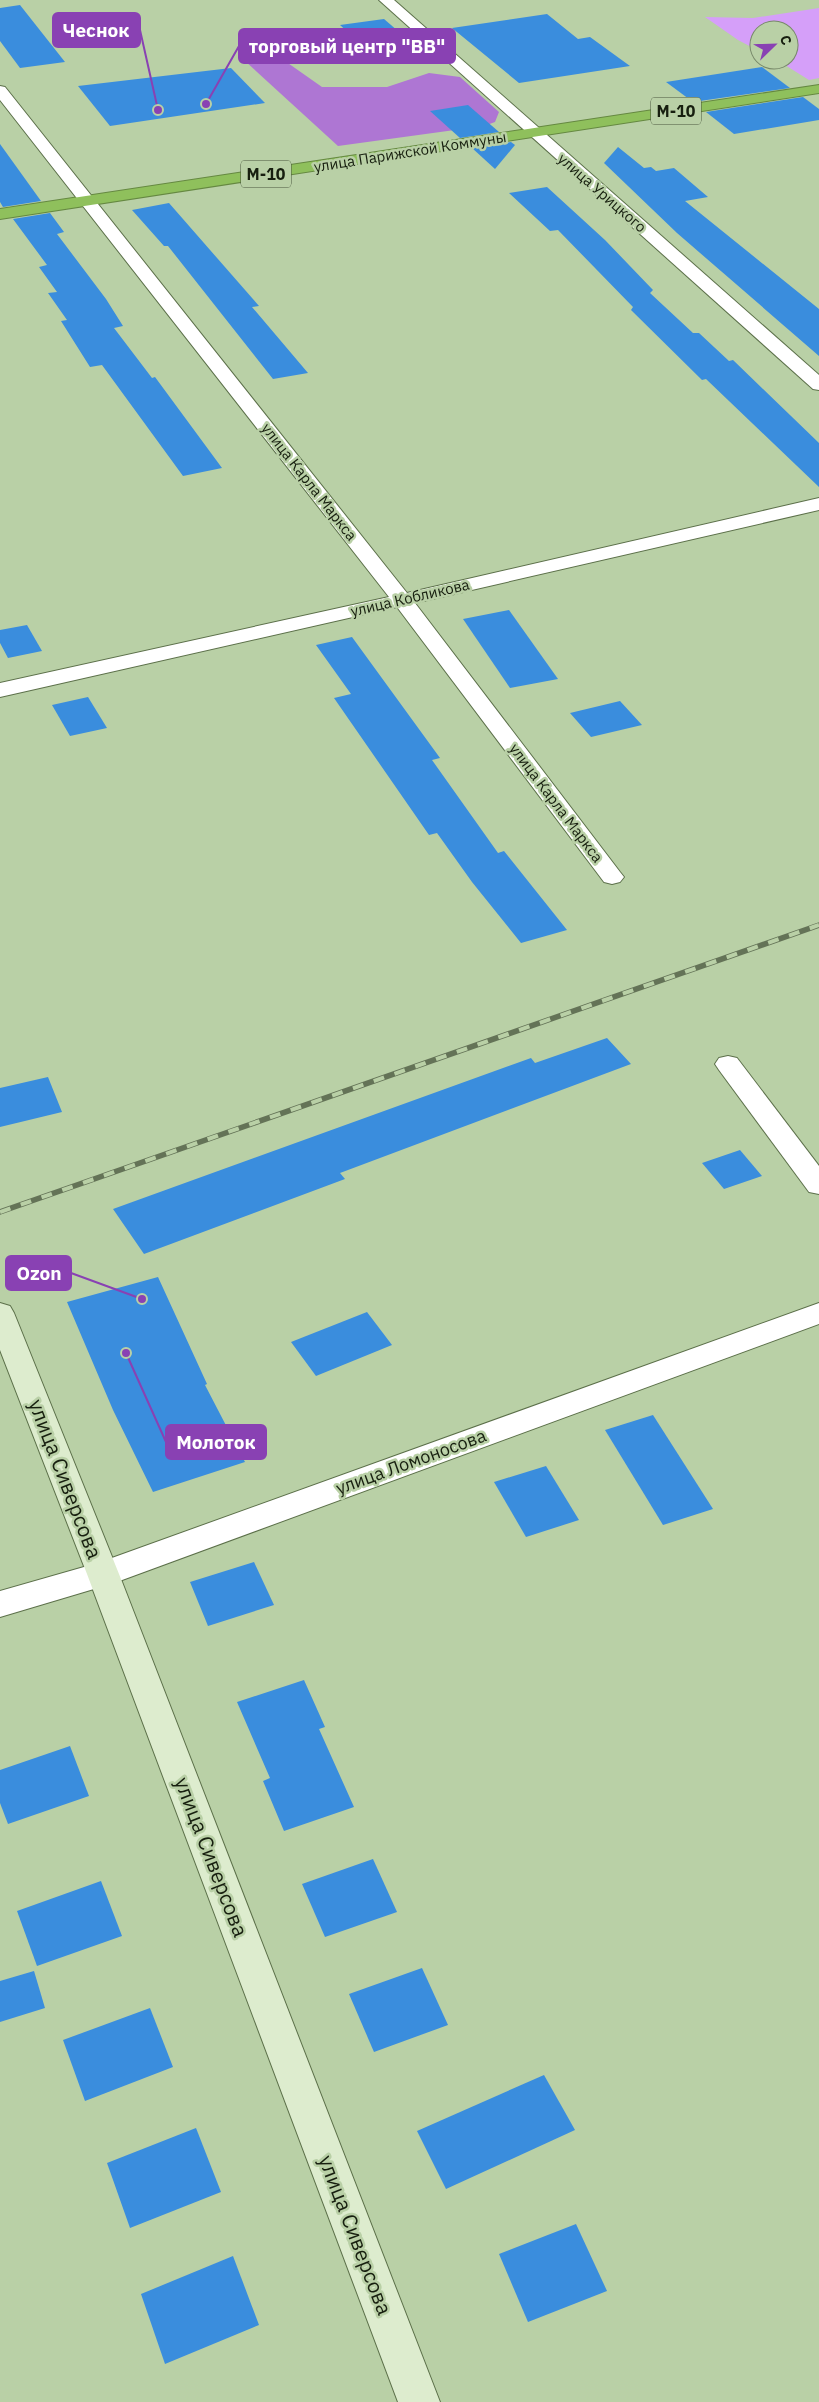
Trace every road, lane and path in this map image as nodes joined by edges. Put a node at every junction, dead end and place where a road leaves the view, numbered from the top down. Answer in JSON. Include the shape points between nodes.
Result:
{"nodes":[{"id":1,"x":386,"y":0,"type":"edge"},
{"id":2,"x":819,"y":89,"type":"edge"},
{"id":3,"x":0,"y":90,"type":"edge"},
{"id":4,"x":533,"y":133,"type":"junction"},
{"id":5,"x":87,"y":201,"type":"junction"},
{"id":6,"x":0,"y":214,"type":"edge"},
{"id":7,"x":819,"y":385,"type":"edge"},
{"id":8,"x":819,"y":504,"type":"edge"},
{"id":9,"x":402,"y":600,"type":"junction"},
{"id":10,"x":0,"y":690,"type":"edge"},
{"id":11,"x":612,"y":877,"type":"dead end"},
{"id":12,"x":728,"y":1064,"type":"dead end"},
{"id":13,"x":819,"y":1184,"type":"edge"},
{"id":14,"x":0,"y":1313,"type":"edge"},
{"id":15,"x":819,"y":1313,"type":"edge"},
{"id":16,"x":103,"y":1574,"type":"junction"},
{"id":17,"x":0,"y":1604,"type":"edge"},
{"id":18,"x":419,"y":2402,"type":"edge"}],
"edges":[{"from":1,"to":4,"type":"street","name":"улица Урицкого"},
{"from":2,"to":4,"type":"highway","name":"улица Парижской Коммуны","number":"М-10"},
{"from":3,"to":5,"type":"street","name":"улица Карла Маркса"},
{"from":4,"to":5,"type":"highway","name":"улица Парижской Коммуны","number":"М-10"},
{"from":4,"to":7,"type":"street","name":"улица Урицкого"},
{"from":5,"to":6,"type":"highway","name":"улица Парижской Коммуны","number":"М-10"},
{"from":5,"to":9,"type":"street","name":"улица Карла Маркса"},
{"from":8,"to":9,"type":"street","name":"улица Кобликова"},
{"from":9,"to":10,"type":"street","name":"улица Кобликова"},
{"from":9,"to":11,"type":"street","name":"улица Карла Маркса"},
{"from":12,"to":13,"type":"street"},
{"from":14,"to":16,"type":"street","name":"улица Сиверсова"},
{"from":15,"to":16,"type":"street","name":"улица Ломоносова"},
{"from":16,"to":17,"type":"street","name":"улица Ломоносова"},
{"from":16,"to":18,"type":"street","name":"улица Сиверсова"}]}
